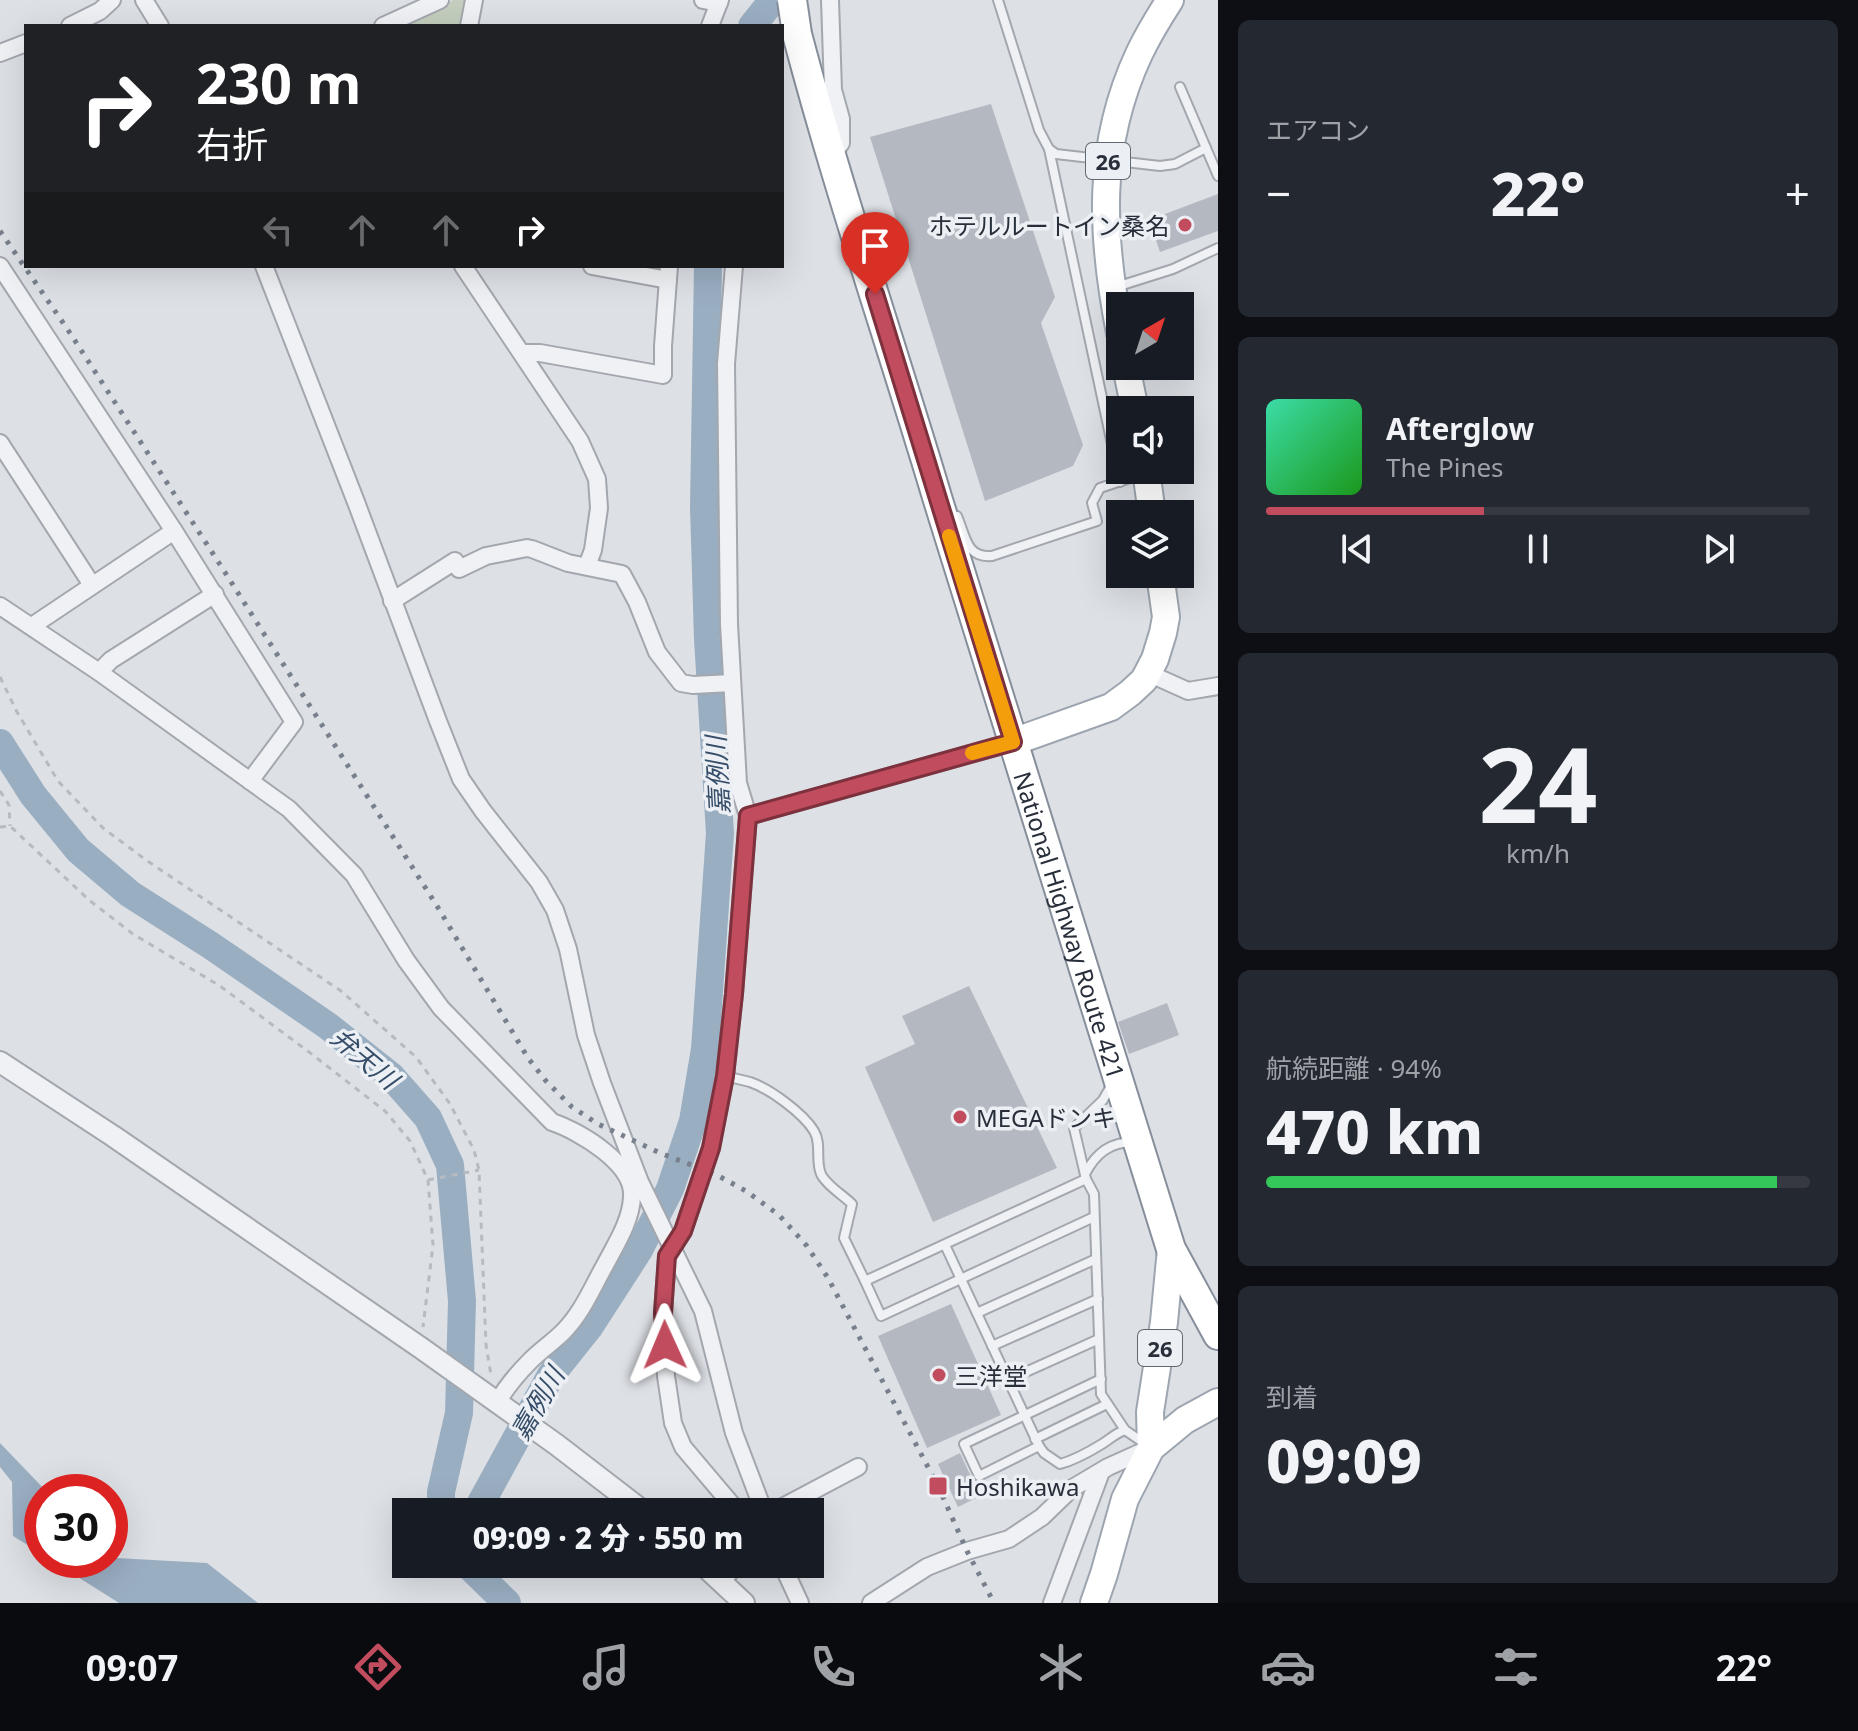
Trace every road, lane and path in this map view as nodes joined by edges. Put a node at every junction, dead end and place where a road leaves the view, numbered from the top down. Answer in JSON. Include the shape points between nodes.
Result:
{"nodes":[{"id":1,"x":112,"y":0,"type":"edge"},
{"id":2,"x":144,"y":0,"type":"edge"},
{"id":3,"x":440,"y":0,"type":"edge"},
{"id":4,"x":474,"y":0,"type":"edge"},
{"id":5,"x":800,"y":0,"type":"edge"},
{"id":6,"x":830,"y":0,"type":"edge"},
{"id":7,"x":998,"y":0,"type":"edge"},
{"id":8,"x":1170,"y":0,"type":"edge"},
{"id":9,"x":714,"y":1,"type":"edge"},
{"id":10,"x":790,"y":18,"type":"edge"},
{"id":11,"x":74,"y":24,"type":"edge"},
{"id":12,"x":159,"y":24,"type":"edge"},
{"id":13,"x":387,"y":24,"type":"edge"},
{"id":14,"x":469,"y":24,"type":"edge"},
{"id":15,"x":710,"y":24,"type":"edge"},
{"id":16,"x":24,"y":44,"type":"edge"},
{"id":17,"x":0,"y":53,"type":"edge"},
{"id":18,"x":1180,"y":87,"type":"dead end"},
{"id":19,"x":1206,"y":148,"type":"junction"},
{"id":20,"x":1049,"y":149,"type":"junction"},
{"id":21,"x":830,"y":157,"type":"junction"},
{"id":22,"x":1108,"y":159,"type":"junction"},
{"id":23,"x":1218,"y":176,"type":"edge"},
{"id":24,"x":1218,"y":248,"type":"edge"},
{"id":25,"x":0,"y":266,"type":"edge"},
{"id":26,"x":265,"y":268,"type":"edge"},
{"id":27,"x":464,"y":268,"type":"edge"},
{"id":28,"x":614,"y":268,"type":"edge"},
{"id":29,"x":734,"y":268,"type":"edge"},
{"id":30,"x":669,"y":273,"type":"edge"},
{"id":31,"x":1111,"y":288,"type":"junction"},
{"id":32,"x":1112,"y":292,"type":"edge"},
{"id":33,"x":522,"y":353,"type":"junction"},
{"id":34,"x":1106,"y":416,"type":"edge"},
{"id":35,"x":0,"y":443,"type":"edge"},
{"id":36,"x":1113,"y":484,"type":"edge"},
{"id":37,"x":947,"y":502,"type":"junction"},
{"id":38,"x":174,"y":531,"type":"junction"},
{"id":39,"x":587,"y":566,"type":"junction"},
{"id":40,"x":92,"y":585,"type":"junction"},
{"id":41,"x":1162,"y":588,"type":"edge"},
{"id":42,"x":215,"y":594,"type":"junction"},
{"id":43,"x":392,"y":601,"type":"junction"},
{"id":44,"x":0,"y":606,"type":"edge"},
{"id":45,"x":32,"y":626,"type":"junction"},
{"id":46,"x":99,"y":672,"type":"junction"},
{"id":47,"x":1148,"y":673,"type":"junction"},
{"id":48,"x":0,"y":677,"type":"edge"},
{"id":49,"x":729,"y":683,"type":"junction"},
{"id":50,"x":1218,"y":686,"type":"edge"},
{"id":51,"x":1013,"y":742,"type":"junction"},
{"id":52,"x":250,"y":781,"type":"junction"},
{"id":53,"x":0,"y":791,"type":"edge"},
{"id":54,"x":748,"y":816,"type":"junction"},
{"id":55,"x":10,"y":826,"type":"junction"},
{"id":56,"x":0,"y":827,"type":"edge"},
{"id":57,"x":0,"y":1062,"type":"edge"},
{"id":58,"x":1116,"y":1074,"type":"junction"},
{"id":59,"x":725,"y":1076,"type":"junction"},
{"id":60,"x":1138,"y":1142,"type":"junction"},
{"id":61,"x":479,"y":1170,"type":"junction"},
{"id":62,"x":1085,"y":1177,"type":"junction"},
{"id":63,"x":428,"y":1180,"type":"junction"},
{"id":64,"x":635,"y":1184,"type":"junction"},
{"id":65,"x":1094,"y":1217,"type":"junction"},
{"id":66,"x":670,"y":1243,"type":"junction"},
{"id":67,"x":945,"y":1245,"type":"junction"},
{"id":68,"x":1171,"y":1249,"type":"junction"},
{"id":69,"x":1096,"y":1259,"type":"junction"},
{"id":70,"x":961,"y":1279,"type":"junction"},
{"id":71,"x":865,"y":1281,"type":"junction"},
{"id":72,"x":1098,"y":1299,"type":"junction"},
{"id":73,"x":977,"y":1313,"type":"junction"},
{"id":74,"x":1218,"y":1335,"type":"edge"},
{"id":75,"x":1099,"y":1339,"type":"junction"},
{"id":76,"x":992,"y":1346,"type":"junction"},
{"id":77,"x":421,"y":1348,"type":"junction"},
{"id":78,"x":1101,"y":1379,"type":"junction"},
{"id":79,"x":1008,"y":1380,"type":"junction"},
{"id":80,"x":1218,"y":1402,"type":"edge"},
{"id":81,"x":497,"y":1403,"type":"junction"},
{"id":82,"x":1107,"y":1404,"type":"junction"},
{"id":83,"x":1024,"y":1414,"type":"junction"},
{"id":84,"x":1125,"y":1430,"type":"junction"},
{"id":85,"x":1037,"y":1442,"type":"junction"},
{"id":86,"x":1151,"y":1448,"type":"junction"},
{"id":87,"x":858,"y":1467,"type":"dead end"},
{"id":88,"x":1101,"y":1472,"type":"junction"},
{"id":89,"x":626,"y":1498,"type":"edge"},
{"id":90,"x":726,"y":1498,"type":"edge"},
{"id":91,"x":759,"y":1498,"type":"edge"},
{"id":92,"x":799,"y":1498,"type":"edge"},
{"id":93,"x":717,"y":1578,"type":"edge"},
{"id":94,"x":725,"y":1578,"type":"edge"},
{"id":95,"x":788,"y":1578,"type":"edge"},
{"id":96,"x":721,"y":1582,"type":"junction"},
{"id":97,"x":744,"y":1603,"type":"edge"},
{"id":98,"x":800,"y":1603,"type":"edge"},
{"id":99,"x":871,"y":1603,"type":"edge"},
{"id":100,"x":1052,"y":1603,"type":"edge"},
{"id":101,"x":1096,"y":1603,"type":"edge"}],
"edges":[{"from":1,"to":11,"type":"street"},
{"from":2,"to":12,"type":"street"},
{"from":3,"to":13,"type":"street"},
{"from":4,"to":14,"type":"street"},
{"from":5,"to":10,"type":"street"},
{"from":6,"to":21,"type":"street","via":[[841,143]]},
{"from":7,"to":20,"type":"lane"},
{"from":8,"to":22,"type":"main road","number":"26","via":[[1131,73]]},
{"from":9,"to":15,"type":"street"},
{"from":10,"to":21,"type":"highway","name":"National Highway Route 421"},
{"from":16,"to":17,"type":"street"},
{"from":18,"to":19,"type":"lane"},
{"from":19,"to":22,"type":"lane","via":[[1160,166]]},
{"from":19,"to":23,"type":"lane"},
{"from":20,"to":22,"type":"lane"},
{"from":20,"to":34,"type":"lane"},
{"from":21,"to":37,"type":"highway","name":"National Highway Route 421"},
{"from":22,"to":31,"type":"main road","number":"26"},
{"from":24,"to":31,"type":"lane"},
{"from":25,"to":38,"type":"street"},
{"from":26,"to":43,"type":"street"},
{"from":27,"to":33,"type":"street"},
{"from":28,"to":30,"type":"street"},
{"from":29,"to":49,"type":"street","via":[[726,364]]},
{"from":30,"to":33,"type":"street","via":[[663,375]]},
{"from":31,"to":32,"type":"main road","number":"26"},
{"from":33,"to":39,"type":"street","via":[[580,441],[597,479],[599,508]]},
{"from":35,"to":40,"type":"street"},
{"from":36,"to":37,"type":"lane","via":[[1100,488],[1092,503],[1097,521],[992,556],[976,555]]},
{"from":37,"to":51,"type":"highway","name":"National Highway Route 421"},
{"from":38,"to":40,"type":"street"},
{"from":38,"to":42,"type":"street"},
{"from":39,"to":43,"type":"street","via":[[532,549],[516,550],[459,569],[455,561]]},
{"from":39,"to":49,"type":"street","via":[[622,574],[657,652],[681,683]]},
{"from":40,"to":45,"type":"street"},
{"from":41,"to":47,"type":"main road","via":[[1166,617]]},
{"from":42,"to":46,"type":"street"},
{"from":42,"to":52,"type":"street","via":[[294,722]]},
{"from":43,"to":64,"type":"street","via":[[461,779],[555,910],[586,1035]]},
{"from":44,"to":45,"type":"street"},
{"from":45,"to":46,"type":"street"},
{"from":46,"to":52,"type":"street"},
{"from":47,"to":50,"type":"street","via":[[1188,691]]},
{"from":47,"to":51,"type":"main road","via":[[1111,707]]},
{"from":48,"to":61,"type":"path","via":[[58,781],[103,828],[341,991],[416,1057],[450,1104]]},
{"from":49,"to":54,"type":"street","via":[[738,783]]},
{"from":51,"to":54,"type":"street"},
{"from":51,"to":58,"type":"highway","name":"National Highway Route 421"},
{"from":52,"to":64,"type":"street","via":[[289,809],[354,875],[441,1008],[552,1122],[600,1147]]},
{"from":53,"to":55,"type":"path","via":[[9,805]]},
{"from":54,"to":59,"type":"street"},
{"from":55,"to":56,"type":"path"},
{"from":55,"to":63,"type":"path","via":[[133,934],[220,986],[385,1111],[410,1141]]},
{"from":57,"to":77,"type":"street"},
{"from":58,"to":60,"type":"highway","name":"National Highway Route 421"},
{"from":58,"to":62,"type":"lane","via":[[1103,1100],[1074,1128]]},
{"from":59,"to":66,"type":"street","via":[[711,1148],[683,1231]]},
{"from":59,"to":71,"type":"lane","via":[[779,1098],[814,1131],[822,1176],[852,1204],[844,1238]]},
{"from":60,"to":62,"type":"lane","via":[[1099,1152]]},
{"from":60,"to":68,"type":"highway","name":"National Highway Route 421"},
{"from":61,"to":63,"type":"path"},
{"from":61,"to":81,"type":"path","via":[[486,1345]]},
{"from":62,"to":65,"type":"lane","via":[[1094,1194]]},
{"from":62,"to":67,"type":"lane"},
{"from":63,"to":77,"type":"path","via":[[433,1245]]},
{"from":64,"to":66,"type":"street"},
{"from":64,"to":81,"type":"street","via":[[625,1224],[581,1309]]},
{"from":65,"to":69,"type":"lane"},
{"from":65,"to":70,"type":"lane"},
{"from":66,"to":90,"type":"street","via":[[663,1313],[673,1423],[683,1447]]},
{"from":66,"to":91,"type":"street","via":[[703,1311],[734,1433]]},
{"from":67,"to":70,"type":"lane"},
{"from":67,"to":71,"type":"lane"},
{"from":68,"to":74,"type":"highway","name":"National Highway Route 421"},
{"from":68,"to":86,"type":"main road","number":"26","via":[[1150,1412]]},
{"from":69,"to":72,"type":"lane"},
{"from":69,"to":73,"type":"lane"},
{"from":70,"to":71,"type":"lane","via":[[881,1316]]},
{"from":70,"to":73,"type":"lane"},
{"from":72,"to":75,"type":"lane"},
{"from":72,"to":76,"type":"lane"},
{"from":73,"to":76,"type":"lane"},
{"from":75,"to":78,"type":"lane"},
{"from":75,"to":79,"type":"lane"},
{"from":76,"to":79,"type":"lane"},
{"from":77,"to":81,"type":"street"},
{"from":78,"to":82,"type":"lane"},
{"from":78,"to":83,"type":"lane"},
{"from":79,"to":83,"type":"lane"},
{"from":80,"to":86,"type":"main road","number":"26"},
{"from":81,"to":89,"type":"street"},
{"from":82,"to":84,"type":"lane"},
{"from":82,"to":85,"type":"lane"},
{"from":83,"to":85,"type":"lane"},
{"from":83,"to":85,"type":"lane","via":[[964,1444],[979,1476]]},
{"from":84,"to":85,"type":"lane","via":[[1060,1464]]},
{"from":84,"to":86,"type":"lane"},
{"from":86,"to":88,"type":"street"},
{"from":86,"to":101,"type":"main road","number":"26","via":[[1125,1499]]},
{"from":87,"to":92,"type":"street"},
{"from":88,"to":99,"type":"street","via":[[1009,1539],[927,1567]]},
{"from":88,"to":100,"type":"street"},
{"from":93,"to":96,"type":"street"},
{"from":94,"to":96,"type":"street"},
{"from":95,"to":98,"type":"street"},
{"from":96,"to":97,"type":"street"}]}
